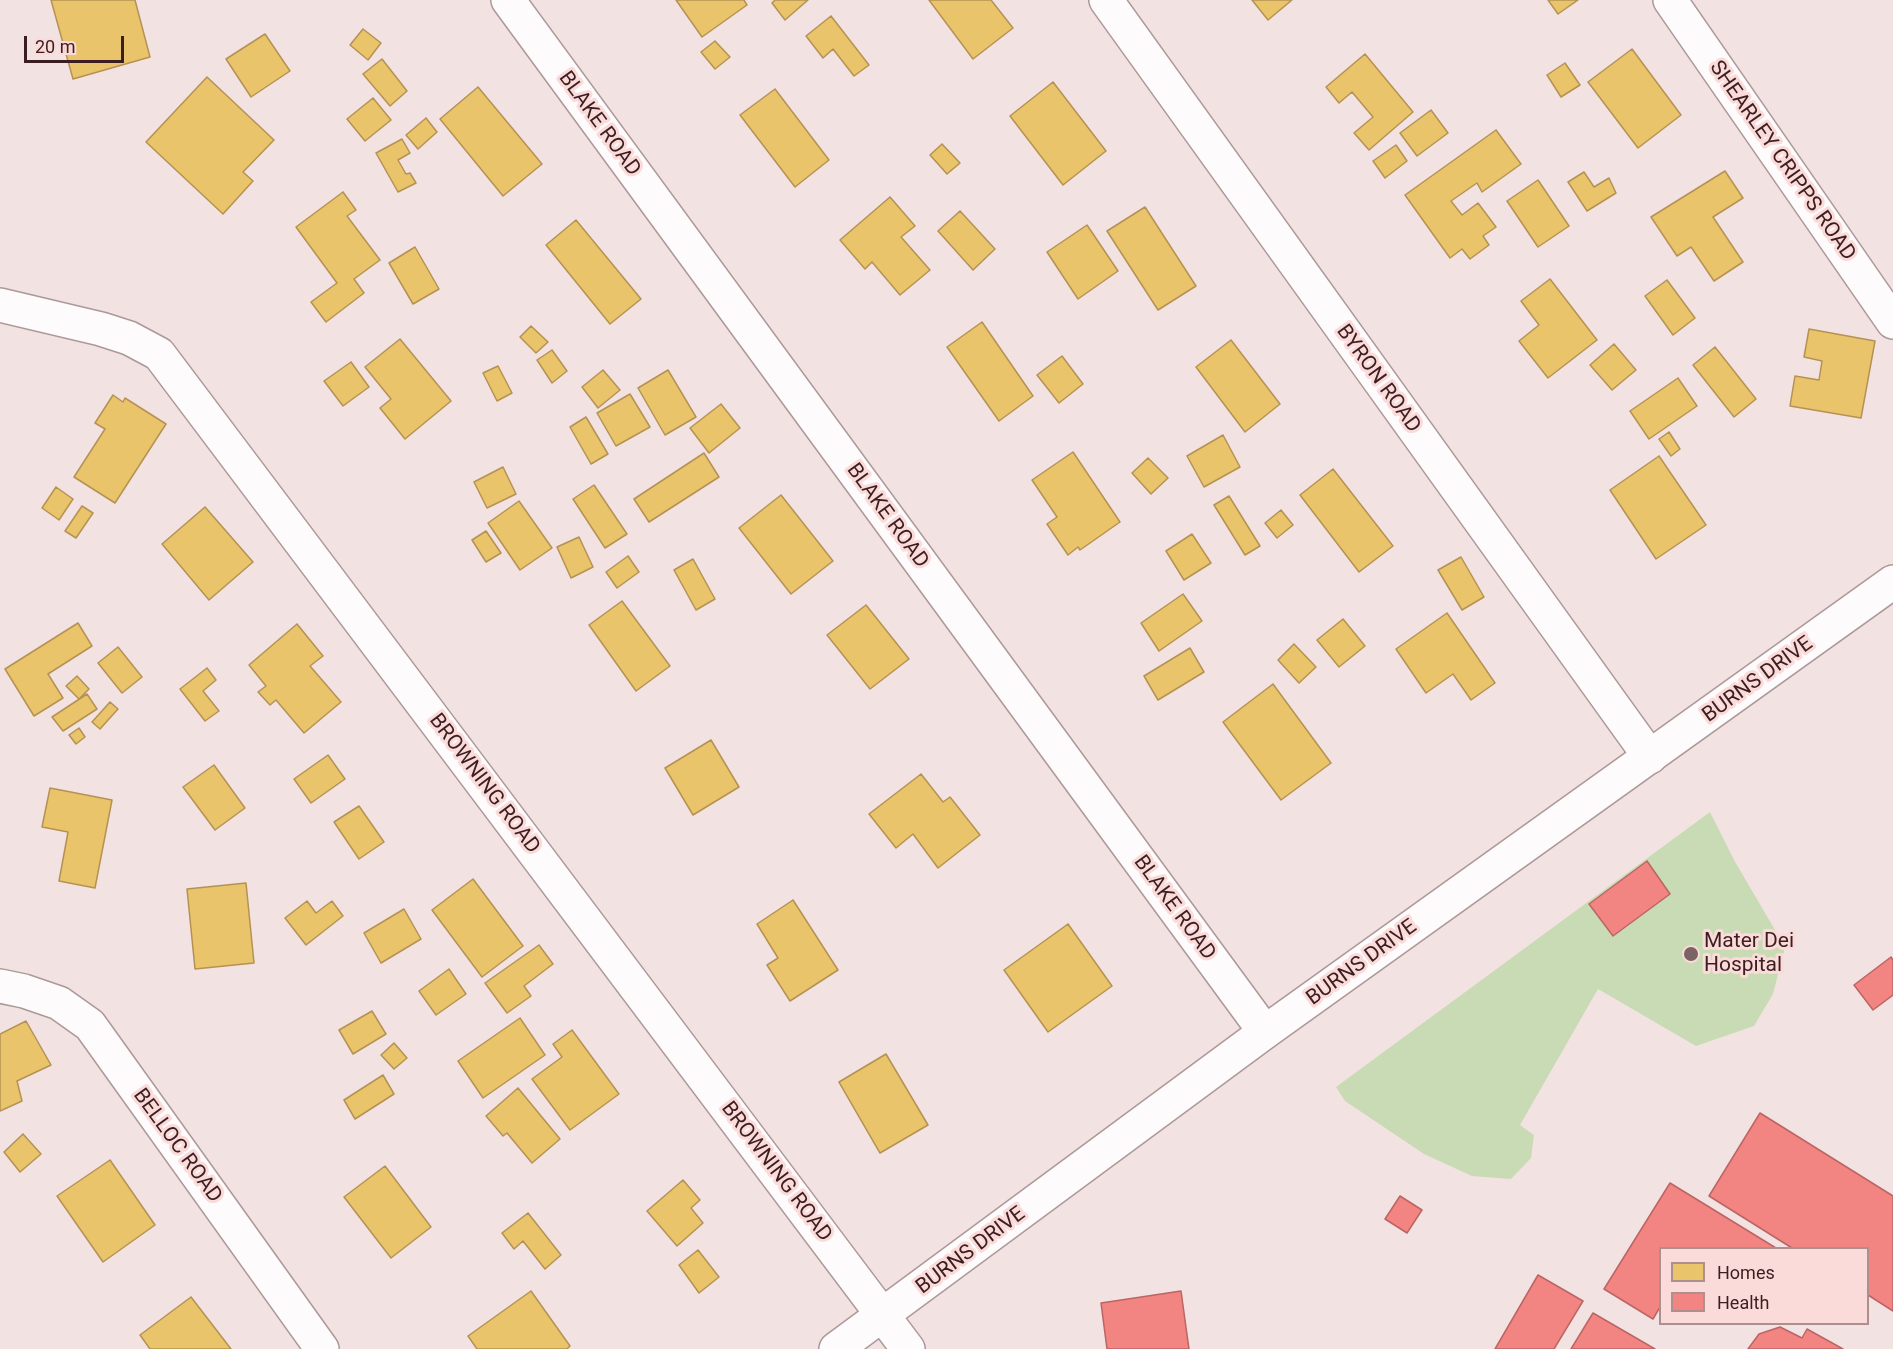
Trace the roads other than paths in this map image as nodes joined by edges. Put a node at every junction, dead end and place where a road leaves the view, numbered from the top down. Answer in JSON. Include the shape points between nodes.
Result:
{"nodes":[{"id":1,"x":508,"y":0,"type":"edge"},
{"id":2,"x":1106,"y":0,"type":"edge"},
{"id":3,"x":1670,"y":0,"type":"edge"},
{"id":4,"x":0,"y":305,"type":"edge"},
{"id":5,"x":1893,"y":322,"type":"edge"},
{"id":6,"x":1893,"y":582,"type":"edge"},
{"id":7,"x":1650,"y":757,"type":"junction"},
{"id":8,"x":0,"y":986,"type":"edge"},
{"id":9,"x":1265,"y":1032,"type":"junction"},
{"id":10,"x":884,"y":1315,"type":"junction"},
{"id":11,"x":322,"y":1349,"type":"edge"},
{"id":12,"x":836,"y":1349,"type":"edge"},
{"id":13,"x":908,"y":1349,"type":"edge"}],
"edges":[{"from":1,"to":9,"type":"street","name":"BLAKE ROAD"},
{"from":2,"to":7,"type":"street","name":"BYRON ROAD"},
{"from":3,"to":5,"type":"street","name":"SHEARLEY CRIPPS ROAD"},
{"from":4,"to":10,"type":"street","name":"BROWNING ROAD","via":[[120,335],[159,354]]},
{"from":6,"to":7,"type":"street","name":"BURNS DRIVE"},
{"from":7,"to":9,"type":"street","name":"BURNS DRIVE"},
{"from":8,"to":11,"type":"street","name":"BELLOC ROAD","via":[[59,1003],[90,1025]]},
{"from":9,"to":10,"type":"street","name":"BURNS DRIVE"},
{"from":10,"to":12,"type":"street","name":"BURNS DRIVE"},
{"from":10,"to":13,"type":"street","name":"BROWNING ROAD"}]}
